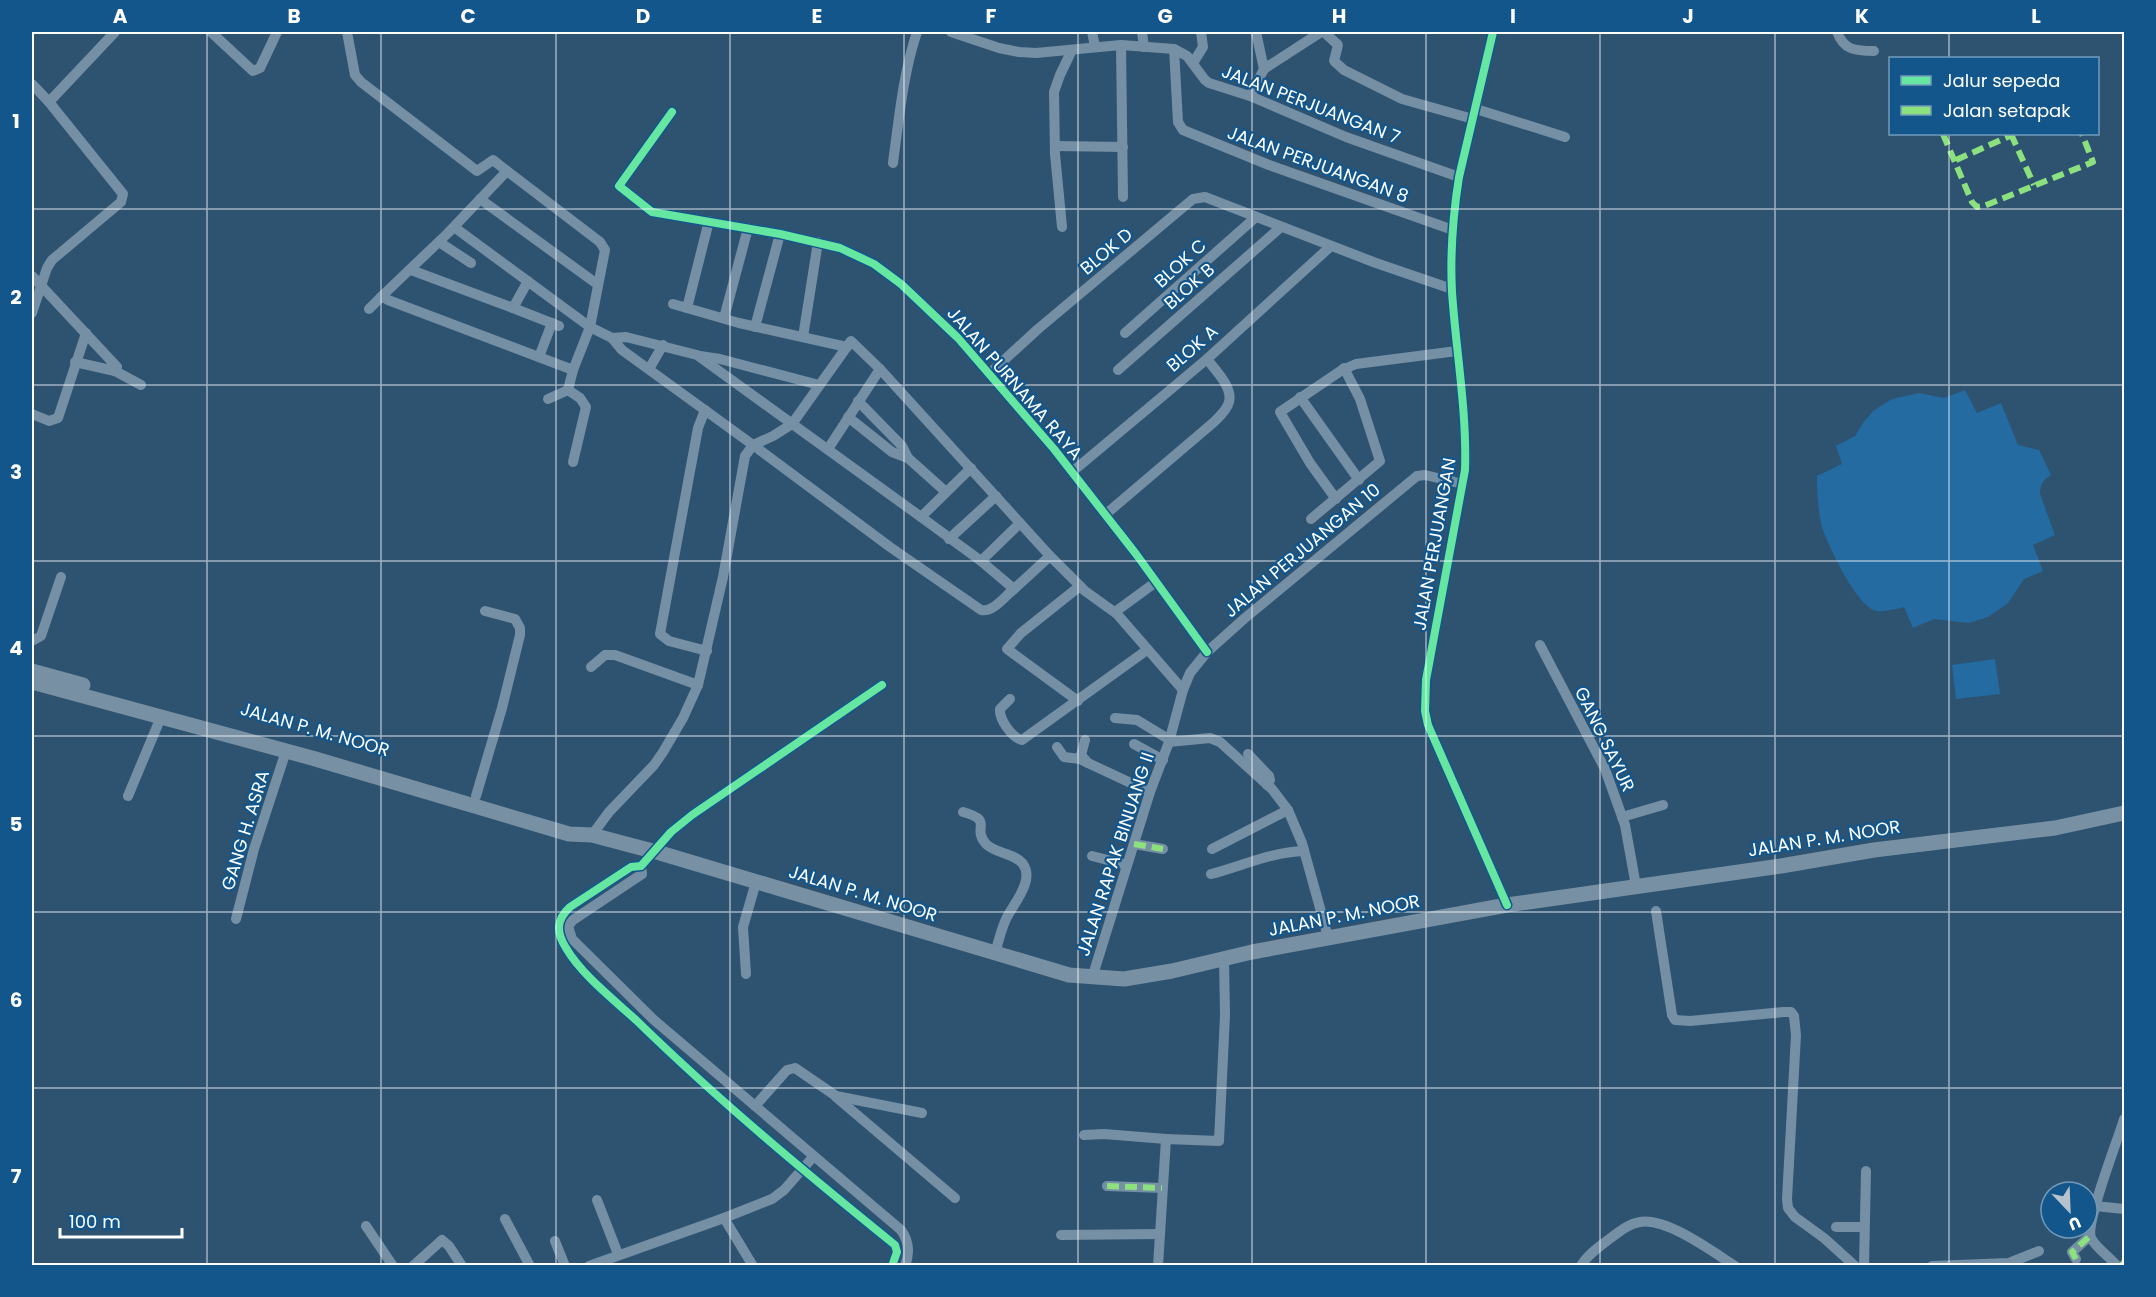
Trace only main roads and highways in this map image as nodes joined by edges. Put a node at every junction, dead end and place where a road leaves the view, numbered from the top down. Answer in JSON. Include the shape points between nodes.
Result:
{"nodes":[{"id":1,"x":32,"y":671,"type":"edge"},
{"id":2,"x":32,"y":682,"type":"edge"},
{"id":3,"x":159,"y":713,"type":"junction"},
{"id":4,"x":455,"y":794,"type":"junction"},
{"id":5,"x":2124,"y":813,"type":"edge"},
{"id":6,"x":589,"y":835,"type":"junction"}],
"edges":[{"from":1,"to":3,"type":"highway","name":"JALAN P. M. NOOR"},
{"from":2,"to":3,"type":"highway","name":"JALAN P. M. NOOR"},
{"from":3,"to":4,"type":"highway","name":"JALAN P. M. NOOR"},
{"from":3,"to":4,"type":"highway","name":"JALAN P. M. NOOR","via":[[286,751]]},
{"from":4,"to":6,"type":"highway","name":"JALAN P. M. NOOR","via":[[570,834]]},
{"from":4,"to":6,"type":"highway","name":"JALAN P. M. NOOR","via":[[476,796],[578,828]]},
{"from":5,"to":6,"type":"highway","name":"JALAN P. M. NOOR","via":[[2055,828],[1903,846],[1507,904],[1124,979],[1069,975]]}]}
